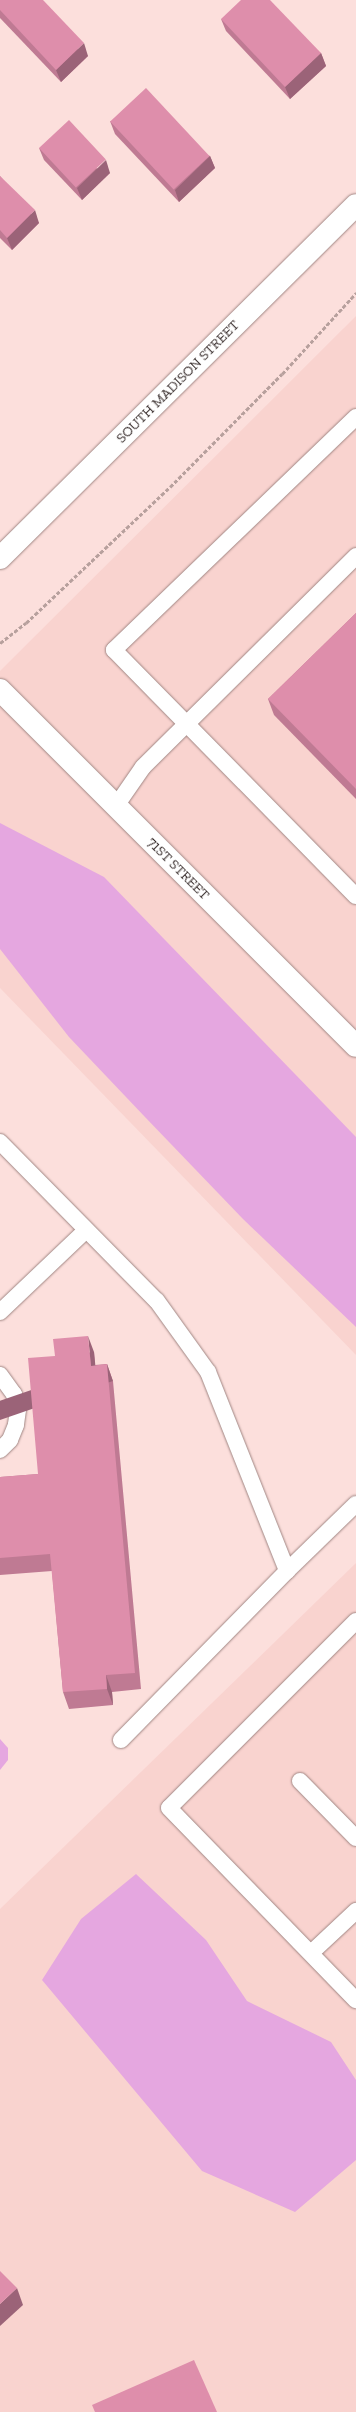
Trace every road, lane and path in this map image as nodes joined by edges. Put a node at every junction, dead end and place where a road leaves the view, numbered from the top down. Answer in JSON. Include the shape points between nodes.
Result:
{"nodes":[{"id":1,"x":356,"y":205,"type":"edge"},
{"id":2,"x":356,"y":293,"type":"edge"},
{"id":3,"x":356,"y":417,"type":"edge"},
{"id":4,"x":356,"y":556,"type":"edge"},
{"id":5,"x":0,"y":558,"type":"edge"},
{"id":6,"x":0,"y":643,"type":"edge"},
{"id":7,"x":0,"y":690,"type":"edge"},
{"id":8,"x":187,"y":723,"type":"junction"},
{"id":9,"x":116,"y":806,"type":"junction"},
{"id":10,"x":356,"y":896,"type":"edge"},
{"id":11,"x":356,"y":1046,"type":"edge"},
{"id":12,"x":0,"y":1142,"type":"edge"},
{"id":13,"x":86,"y":1230,"type":"junction"},
{"id":14,"x":0,"y":1312,"type":"edge"},
{"id":15,"x":0,"y":1375,"type":"edge"},
{"id":16,"x":0,"y":1450,"type":"edge"},
{"id":17,"x":356,"y":1504,"type":"edge"},
{"id":18,"x":287,"y":1571,"type":"junction"},
{"id":19,"x":356,"y":1622,"type":"edge"},
{"id":20,"x":121,"y":1740,"type":"dead end"},
{"id":21,"x":300,"y":1781,"type":"dead end"},
{"id":22,"x":356,"y":1838,"type":"edge"},
{"id":23,"x":356,"y":1911,"type":"edge"},
{"id":24,"x":311,"y":1954,"type":"junction"},
{"id":25,"x":356,"y":2000,"type":"edge"}],
"edges":[{"from":1,"to":5,"type":"street","name":"SOUTH MADISON STREET"},
{"from":2,"to":6,"type":"path","via":[[282,374],[170,487],[26,623]]},
{"from":3,"to":8,"type":"lane","via":[[114,650]]},
{"from":4,"to":8,"type":"lane"},
{"from":7,"to":9,"type":"street","name":"71ST STREET"},
{"from":8,"to":9,"type":"lane","via":[[143,767]]},
{"from":8,"to":10,"type":"lane"},
{"from":9,"to":11,"type":"street","name":"71ST STREET"},
{"from":12,"to":13,"type":"lane"},
{"from":13,"to":14,"type":"lane"},
{"from":13,"to":18,"type":"lane","via":[[157,1302],[208,1372]]},
{"from":15,"to":16,"type":"lane","via":[[14,1394],[18,1410],[10,1440]]},
{"from":17,"to":18,"type":"lane"},
{"from":18,"to":20,"type":"lane"},
{"from":19,"to":24,"type":"lane","via":[[169,1808]]},
{"from":21,"to":22,"type":"lane"},
{"from":23,"to":24,"type":"lane"},
{"from":24,"to":25,"type":"lane"}]}
